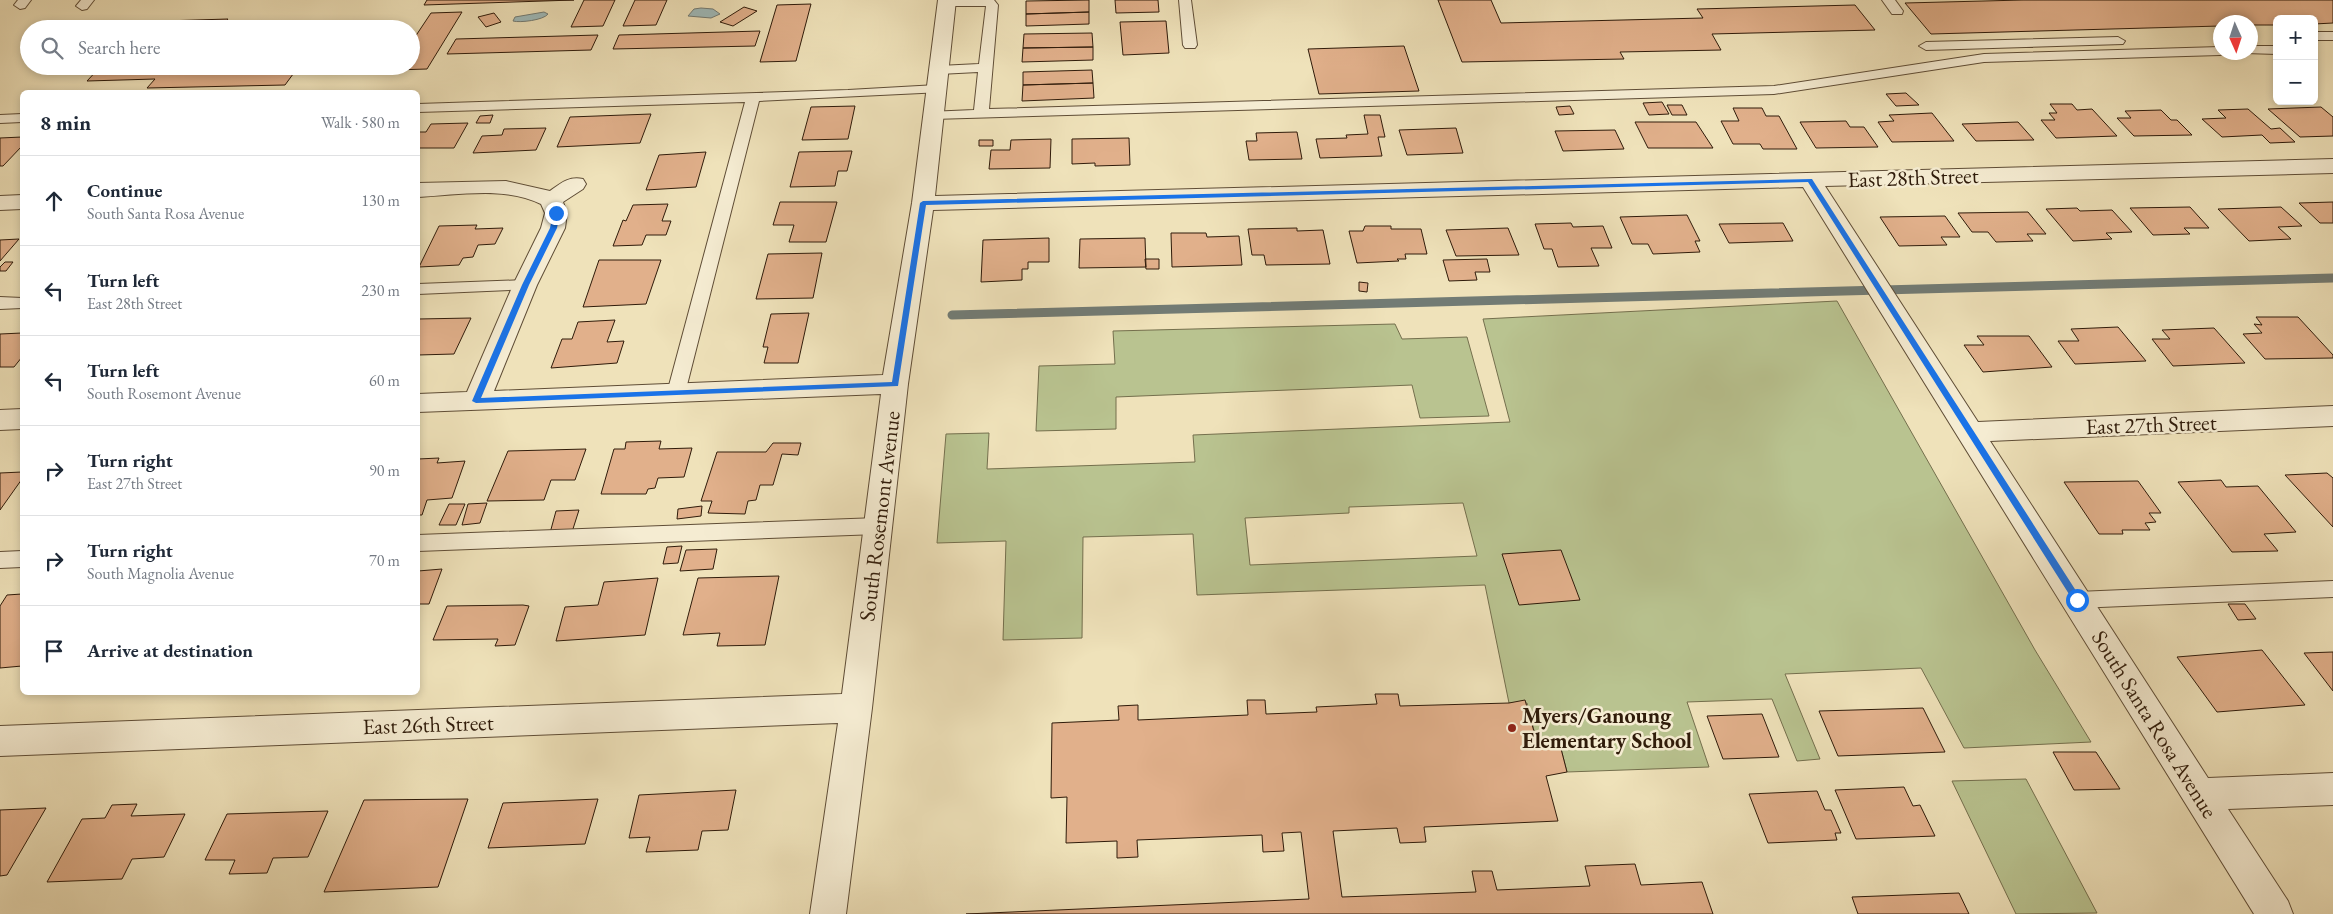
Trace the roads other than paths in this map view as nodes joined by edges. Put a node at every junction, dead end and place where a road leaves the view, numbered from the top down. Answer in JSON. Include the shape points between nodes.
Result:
{"nodes":[{"id":1,"x":1185,"y":0,"type":"edge"},
{"id":2,"x":1888,"y":0,"type":"edge"},
{"id":3,"x":947,"y":1,"type":"edge"},
{"id":4,"x":1897,"y":11,"type":"dead end"},
{"id":5,"x":2318,"y":36,"type":"edge"},
{"id":6,"x":2333,"y":36,"type":"edge"},
{"id":7,"x":2273,"y":37,"type":"edge"},
{"id":8,"x":2258,"y":38,"type":"edge"},
{"id":9,"x":2213,"y":39,"type":"edge"},
{"id":10,"x":1190,"y":45,"type":"dead end"},
{"id":11,"x":1926,"y":46,"type":"dead end"},
{"id":12,"x":2333,"y":48,"type":"edge"},
{"id":13,"x":2318,"y":49,"type":"edge"},
{"id":14,"x":2258,"y":50,"type":"edge"},
{"id":15,"x":2273,"y":50,"type":"edge"},
{"id":16,"x":2213,"y":51,"type":"edge"},
{"id":17,"x":986,"y":68,"type":"junction"},
{"id":18,"x":936,"y":91,"type":"junction"},
{"id":19,"x":753,"y":97,"type":"junction"},
{"id":20,"x":420,"y":108,"type":"edge"},
{"id":21,"x":981,"y":114,"type":"junction"},
{"id":22,"x":20,"y":118,"type":"edge"},
{"id":23,"x":0,"y":119,"type":"edge"},
{"id":24,"x":2333,"y":166,"type":"edge"},
{"id":25,"x":1810,"y":180,"type":"junction"},
{"id":26,"x":575,"y":184,"type":"dead end"},
{"id":27,"x":420,"y":190,"type":"edge"},
{"id":28,"x":552,"y":200,"type":"junction"},
{"id":29,"x":20,"y":202,"type":"edge"},
{"id":30,"x":0,"y":203,"type":"edge"},
{"id":31,"x":923,"y":203,"type":"junction"},
{"id":32,"x":525,"y":285,"type":"junction"},
{"id":33,"x":420,"y":289,"type":"edge"},
{"id":34,"x":0,"y":303,"type":"edge"},
{"id":35,"x":20,"y":303,"type":"edge"},
{"id":36,"x":895,"y":384,"type":"junction"},
{"id":37,"x":676,"y":393,"type":"junction"},
{"id":38,"x":476,"y":401,"type":"junction"},
{"id":39,"x":420,"y":403,"type":"edge"},
{"id":40,"x":2333,"y":416,"type":"edge"},
{"id":41,"x":20,"y":419,"type":"edge"},
{"id":42,"x":0,"y":420,"type":"edge"},
{"id":43,"x":1969,"y":432,"type":"junction"},
{"id":44,"x":878,"y":526,"type":"junction"},
{"id":45,"x":420,"y":544,"type":"edge"},
{"id":46,"x":20,"y":559,"type":"edge"},
{"id":47,"x":0,"y":560,"type":"edge"},
{"id":48,"x":2333,"y":589,"type":"edge"},
{"id":49,"x":2077,"y":600,"type":"junction"},
{"id":50,"x":856,"y":708,"type":"junction"},
{"id":51,"x":0,"y":741,"type":"edge"},
{"id":52,"x":2333,"y":789,"type":"edge"},
{"id":53,"x":2198,"y":794,"type":"junction"},
{"id":54,"x":828,"y":914,"type":"edge"},
{"id":55,"x":2274,"y":914,"type":"edge"}],
"edges":[{"from":1,"to":10,"type":"lane"},
{"from":2,"to":4,"type":"lane"},
{"from":3,"to":17,"type":"lane","via":[[989,2],[992,5]]},
{"from":3,"to":18,"type":"street","name":"South Rosemont Avenue"},
{"from":5,"to":6,"type":"lane"},
{"from":7,"to":8,"type":"lane"},
{"from":9,"to":11,"type":"lane"},
{"from":12,"to":13,"type":"lane"},
{"from":14,"to":15,"type":"lane"},
{"from":16,"to":21,"type":"lane","via":[[1984,58],[1774,90]]},
{"from":17,"to":18,"type":"lane"},
{"from":17,"to":21,"type":"lane"},
{"from":18,"to":19,"type":"lane"},
{"from":18,"to":21,"type":"lane"},
{"from":18,"to":31,"type":"street","name":"South Rosemont Avenue"},
{"from":19,"to":20,"type":"lane"},
{"from":19,"to":37,"type":"lane"},
{"from":22,"to":23,"type":"lane"},
{"from":24,"to":25,"type":"street","name":"East 28th Street"},
{"from":25,"to":31,"type":"street","name":"East 28th Street"},
{"from":25,"to":43,"type":"street","name":"South Santa Rosa Avenue"},
{"from":26,"to":28,"type":"street"},
{"from":27,"to":28,"type":"street","via":[[512,189],[544,195]]},
{"from":28,"to":32,"type":"street","via":[[556,213],[553,228]]},
{"from":29,"to":30,"type":"street"},
{"from":31,"to":36,"type":"street","name":"South Rosemont Avenue"},
{"from":32,"to":33,"type":"lane"},
{"from":32,"to":38,"type":"street"},
{"from":34,"to":35,"type":"lane"},
{"from":36,"to":37,"type":"street"},
{"from":36,"to":44,"type":"street","name":"South Rosemont Avenue"},
{"from":37,"to":38,"type":"street"},
{"from":38,"to":39,"type":"street"},
{"from":40,"to":43,"type":"street","name":"East 27th Street"},
{"from":41,"to":42,"type":"street"},
{"from":43,"to":49,"type":"street","name":"South Santa Rosa Avenue"},
{"from":44,"to":45,"type":"lane"},
{"from":44,"to":50,"type":"street","name":"South Rosemont Avenue"},
{"from":46,"to":47,"type":"lane"},
{"from":48,"to":49,"type":"lane"},
{"from":49,"to":53,"type":"street","name":"South Santa Rosa Avenue"},
{"from":50,"to":51,"type":"street","name":"East 26th Street"},
{"from":50,"to":54,"type":"street","name":"South Rosemont Avenue"},
{"from":52,"to":53,"type":"street"},
{"from":53,"to":55,"type":"street","name":"South Santa Rosa Avenue"}]}
